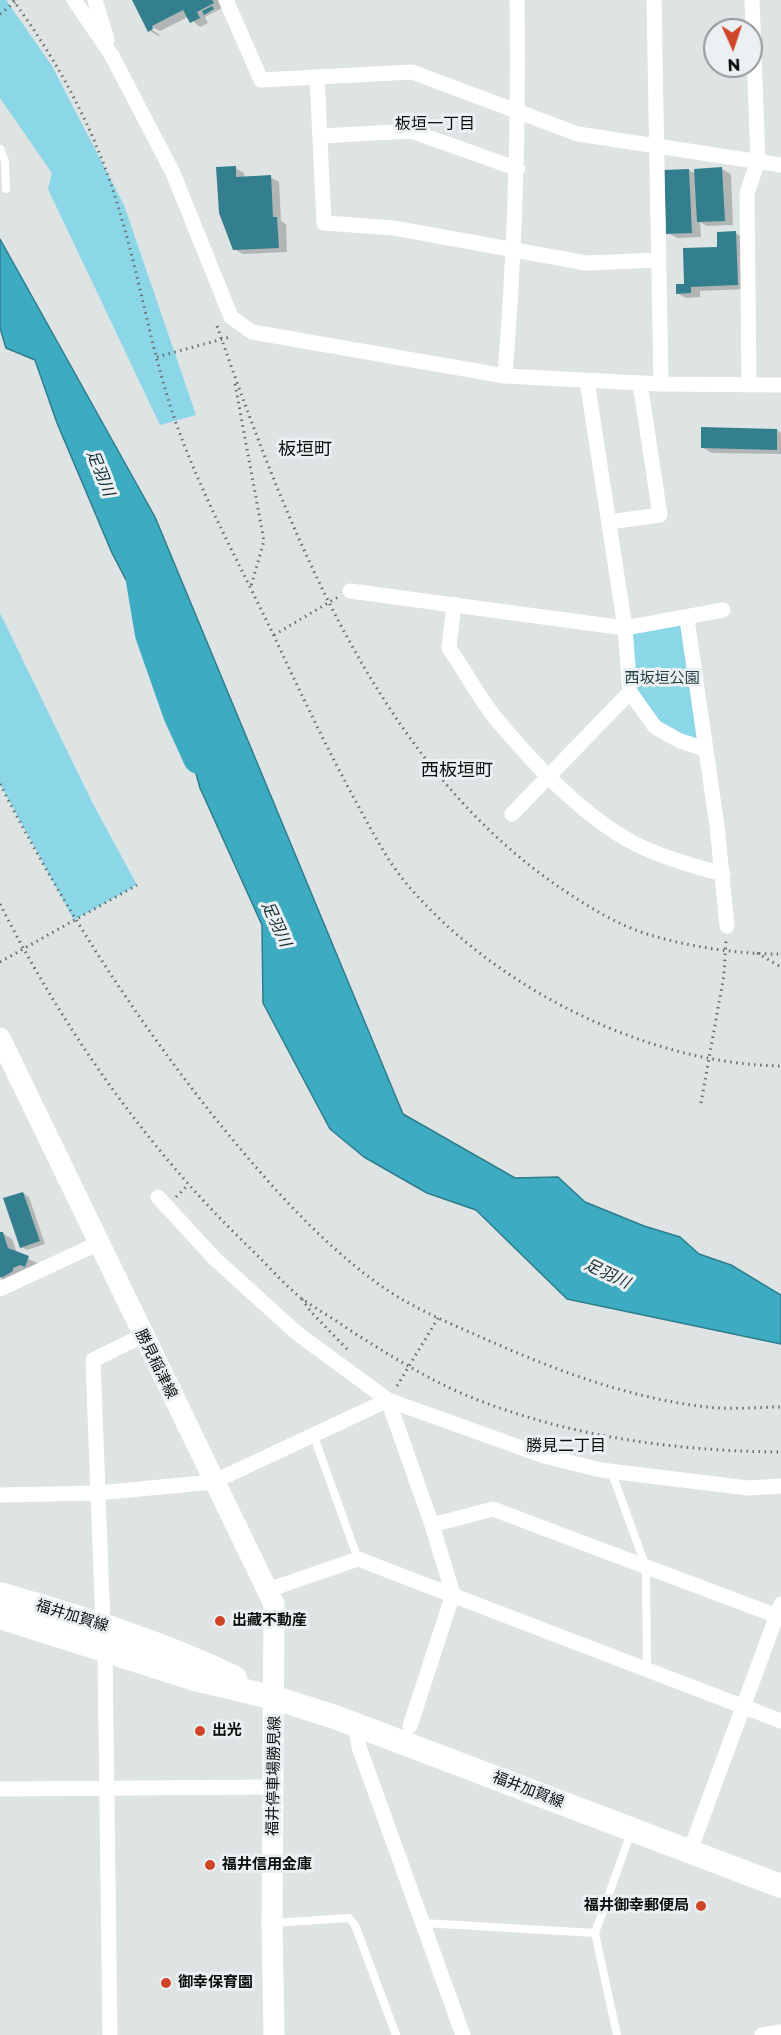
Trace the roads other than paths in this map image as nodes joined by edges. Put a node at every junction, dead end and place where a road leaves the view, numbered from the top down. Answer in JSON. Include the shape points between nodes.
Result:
{"nodes":[{"id":1,"x":75,"y":0,"type":"edge"},
{"id":2,"x":95,"y":0,"type":"edge"},
{"id":3,"x":226,"y":0,"type":"edge"},
{"id":4,"x":517,"y":0,"type":"edge"},
{"id":5,"x":654,"y":0,"type":"edge"},
{"id":6,"x":752,"y":0,"type":"edge"},
{"id":7,"x":111,"y":54,"type":"junction"},
{"id":8,"x":317,"y":77,"type":"junction"},
{"id":9,"x":519,"y":109,"type":"junction"},
{"id":10,"x":320,"y":136,"type":"junction"},
{"id":11,"x":656,"y":145,"type":"junction"},
{"id":12,"x":0,"y":149,"type":"edge"},
{"id":13,"x":758,"y":161,"type":"junction"},
{"id":14,"x":781,"y":165,"type":"edge"},
{"id":15,"x":518,"y":169,"type":"junction"},
{"id":16,"x":6,"y":189,"type":"dead end"},
{"id":17,"x":515,"y":248,"type":"junction"},
{"id":18,"x":658,"y":260,"type":"junction"},
{"id":19,"x":505,"y":376,"type":"junction"},
{"id":20,"x":587,"y":381,"type":"junction"},
{"id":21,"x":640,"y":383,"type":"junction"},
{"id":22,"x":661,"y":384,"type":"junction"},
{"id":23,"x":749,"y":385,"type":"junction"},
{"id":24,"x":781,"y":385,"type":"edge"},
{"id":25,"x":609,"y":522,"type":"junction"},
{"id":26,"x":350,"y":591,"type":"road end"},
{"id":27,"x":454,"y":604,"type":"junction"},
{"id":28,"x":723,"y":610,"type":"dead end"},
{"id":29,"x":687,"y":619,"type":"junction"},
{"id":30,"x":625,"y":628,"type":"junction"},
{"id":31,"x":630,"y":692,"type":"junction"},
{"id":32,"x":705,"y":749,"type":"junction"},
{"id":33,"x":548,"y":774,"type":"junction"},
{"id":34,"x":512,"y":814,"type":"dead end"},
{"id":35,"x":723,"y":873,"type":"junction"},
{"id":36,"x":727,"y":926,"type":"dead end"},
{"id":37,"x":0,"y":1038,"type":"edge"},
{"id":38,"x":158,"y":1197,"type":"dead end"},
{"id":39,"x":99,"y":1243,"type":"junction"},
{"id":40,"x":0,"y":1289,"type":"edge"},
{"id":41,"x":142,"y":1336,"type":"junction"},
{"id":42,"x":388,"y":1400,"type":"junction"},
{"id":43,"x":313,"y":1434,"type":"junction"},
{"id":44,"x":611,"y":1471,"type":"junction"},
{"id":45,"x":213,"y":1482,"type":"junction"},
{"id":46,"x":781,"y":1486,"type":"edge"},
{"id":47,"x":98,"y":1493,"type":"junction"},
{"id":48,"x":0,"y":1495,"type":"edge"},
{"id":49,"x":432,"y":1525,"type":"junction"},
{"id":50,"x":358,"y":1559,"type":"junction"},
{"id":51,"x":646,"y":1566,"type":"junction"},
{"id":52,"x":268,"y":1590,"type":"junction"},
{"id":53,"x":0,"y":1594,"type":"edge"},
{"id":54,"x":453,"y":1594,"type":"junction"},
{"id":55,"x":779,"y":1610,"type":"edge"},
{"id":56,"x":0,"y":1617,"type":"edge"},
{"id":57,"x":104,"y":1637,"type":"junction"},
{"id":58,"x":647,"y":1669,"type":"junction"},
{"id":59,"x":275,"y":1698,"type":"junction"},
{"id":60,"x":743,"y":1706,"type":"junction"},
{"id":61,"x":781,"y":1721,"type":"edge"},
{"id":62,"x":354,"y":1725,"type":"junction"},
{"id":63,"x":410,"y":1726,"type":"dead end"},
{"id":64,"x":274,"y":1787,"type":"junction"},
{"id":65,"x":106,"y":1788,"type":"junction"},
{"id":66,"x":0,"y":1789,"type":"edge"},
{"id":67,"x":632,"y":1830,"type":"junction"},
{"id":68,"x":690,"y":1851,"type":"junction"},
{"id":69,"x":781,"y":1886,"type":"edge"},
{"id":70,"x":272,"y":1923,"type":"junction"},
{"id":71,"x":422,"y":1923,"type":"junction"},
{"id":72,"x":595,"y":1933,"type":"junction"},
{"id":73,"x":781,"y":2032,"type":"edge"},
{"id":74,"x":110,"y":2035,"type":"edge"},
{"id":75,"x":274,"y":2035,"type":"edge"},
{"id":76,"x":396,"y":2035,"type":"edge"},
{"id":77,"x":463,"y":2035,"type":"edge"},
{"id":78,"x":617,"y":2035,"type":"edge"},
{"id":79,"x":762,"y":2035,"type":"edge"}],
"edges":[{"from":1,"to":7,"type":"street"},
{"from":2,"to":7,"type":"street"},
{"from":3,"to":8,"type":"street","via":[[261,80]]},
{"from":4,"to":9,"type":"street"},
{"from":5,"to":11,"type":"street"},
{"from":6,"to":13,"type":"street"},
{"from":7,"to":19,"type":"street","via":[[173,173],[231,317],[252,332]]},
{"from":8,"to":9,"type":"street","via":[[412,72]]},
{"from":8,"to":10,"type":"street"},
{"from":9,"to":11,"type":"street","via":[[578,134]]},
{"from":9,"to":15,"type":"street"},
{"from":10,"to":15,"type":"street","via":[[411,131]]},
{"from":10,"to":17,"type":"street","via":[[324,223],[394,228]]},
{"from":11,"to":13,"type":"street"},
{"from":11,"to":18,"type":"street"},
{"from":12,"to":16,"type":"lane","via":[[5,161]]},
{"from":13,"to":14,"type":"street"},
{"from":13,"to":23,"type":"street","via":[[747,193]]},
{"from":15,"to":17,"type":"street"},
{"from":17,"to":18,"type":"street","via":[[586,263]]},
{"from":17,"to":19,"type":"street"},
{"from":18,"to":22,"type":"street"},
{"from":19,"to":20,"type":"street"},
{"from":20,"to":21,"type":"street"},
{"from":20,"to":25,"type":"street"},
{"from":21,"to":22,"type":"street"},
{"from":21,"to":25,"type":"street","via":[[660,515]]},
{"from":22,"to":23,"type":"street"},
{"from":23,"to":24,"type":"street"},
{"from":25,"to":30,"type":"street"},
{"from":26,"to":27,"type":"street"},
{"from":27,"to":30,"type":"street"},
{"from":27,"to":33,"type":"street","via":[[449,648],[496,719]]},
{"from":28,"to":29,"type":"street"},
{"from":29,"to":30,"type":"street"},
{"from":29,"to":32,"type":"street"},
{"from":30,"to":31,"type":"street"},
{"from":31,"to":32,"type":"street","via":[[656,727]]},
{"from":31,"to":33,"type":"street"},
{"from":32,"to":35,"type":"street"},
{"from":33,"to":34,"type":"street"},
{"from":33,"to":35,"type":"street","via":[[594,819],[630,841],[678,862]]},
{"from":35,"to":36,"type":"street"},
{"from":37,"to":39,"type":"main road","name":"勝見稲津線"},
{"from":38,"to":42,"type":"street","via":[[215,1259],[298,1334]]},
{"from":39,"to":40,"type":"street"},
{"from":39,"to":41,"type":"main road","name":"勝見稲津線"},
{"from":41,"to":45,"type":"main road","name":"勝見稲津線"},
{"from":41,"to":47,"type":"street","via":[[93,1360]]},
{"from":42,"to":43,"type":"street"},
{"from":42,"to":44,"type":"street","via":[[544,1456]]},
{"from":42,"to":49,"type":"street"},
{"from":43,"to":45,"type":"street"},
{"from":43,"to":50,"type":"lane"},
{"from":44,"to":46,"type":"street","via":[[747,1488]]},
{"from":44,"to":51,"type":"lane"},
{"from":45,"to":47,"type":"street"},
{"from":45,"to":52,"type":"main road","name":"勝見稲津線"},
{"from":47,"to":48,"type":"street"},
{"from":47,"to":57,"type":"street"},
{"from":49,"to":51,"type":"street","via":[[493,1509]]},
{"from":49,"to":54,"type":"street"},
{"from":50,"to":52,"type":"street"},
{"from":50,"to":54,"type":"street"},
{"from":51,"to":55,"type":"street"},
{"from":51,"to":58,"type":"lane"},
{"from":52,"to":59,"type":"main road","name":"勝見稲津線","via":[[274,1604]]},
{"from":53,"to":57,"type":"main road","name":"福井加賀線"},
{"from":54,"to":58,"type":"street"},
{"from":54,"to":63,"type":"street"},
{"from":55,"to":60,"type":"street"},
{"from":56,"to":57,"type":"main road","name":"福井加賀線"},
{"from":57,"to":59,"type":"main road","name":"福井加賀線","via":[[195,1678]]},
{"from":57,"to":65,"type":"street"},
{"from":58,"to":60,"type":"street"},
{"from":59,"to":62,"type":"main road","name":"福井加賀線"},
{"from":59,"to":64,"type":"main road","name":"福井停車場勝見線"},
{"from":60,"to":61,"type":"street"},
{"from":60,"to":68,"type":"street"},
{"from":62,"to":67,"type":"main road","name":"福井加賀線"},
{"from":62,"to":71,"type":"street"},
{"from":64,"to":65,"type":"street"},
{"from":64,"to":70,"type":"main road","name":"福井停車場勝見線"},
{"from":65,"to":66,"type":"street"},
{"from":65,"to":74,"type":"street"},
{"from":67,"to":68,"type":"main road","name":"福井加賀線"},
{"from":67,"to":72,"type":"lane"},
{"from":68,"to":69,"type":"main road","name":"福井加賀線"},
{"from":70,"to":75,"type":"main road","name":"福井停車場勝見線"},
{"from":70,"to":76,"type":"lane","via":[[349,1918]]},
{"from":71,"to":72,"type":"lane"},
{"from":71,"to":77,"type":"street"},
{"from":72,"to":78,"type":"lane"},
{"from":73,"to":79,"type":"street"}]}
